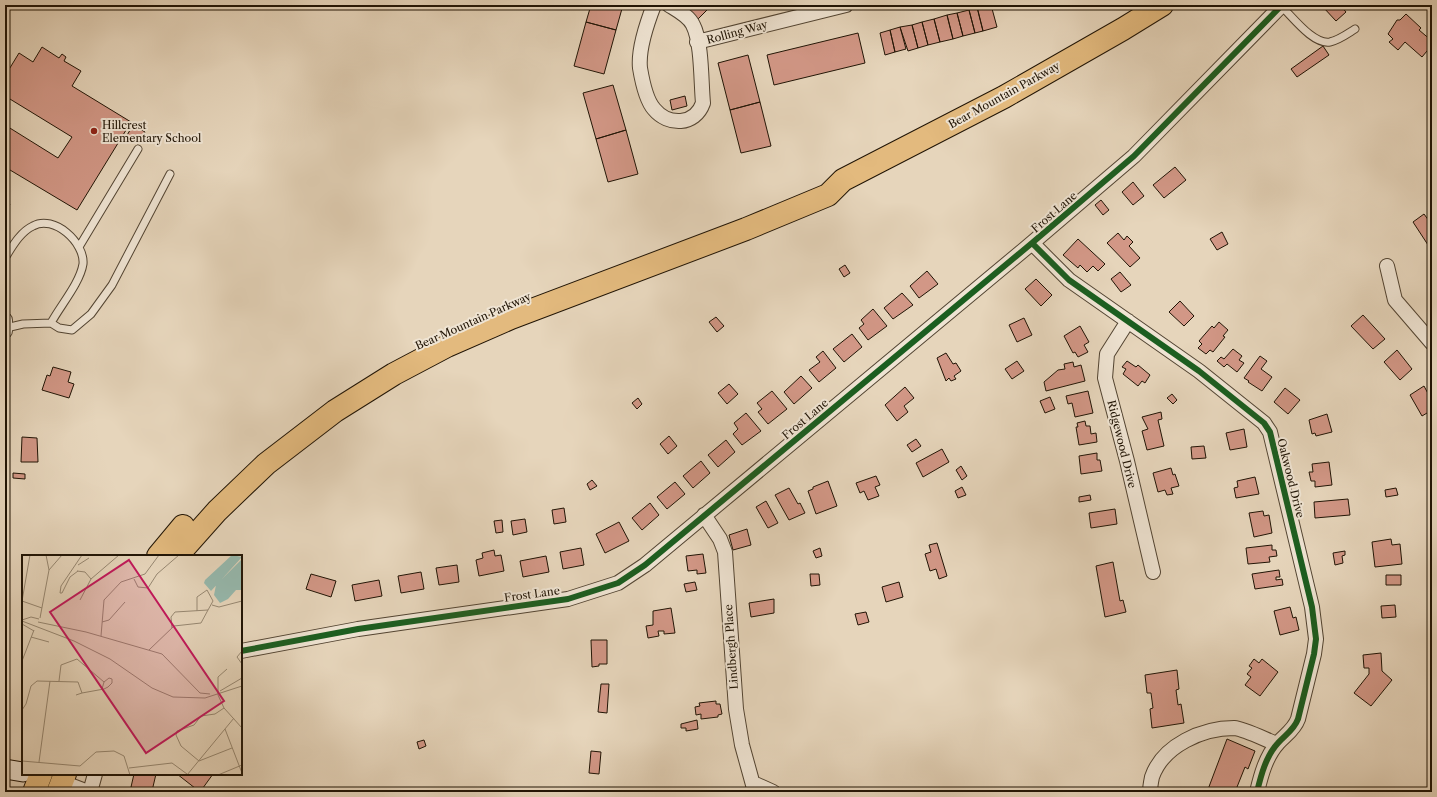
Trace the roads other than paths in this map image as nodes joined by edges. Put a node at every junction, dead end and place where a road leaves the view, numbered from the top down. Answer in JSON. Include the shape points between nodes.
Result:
{"nodes":[{"id":1,"x":654,"y":5,"type":"edge"},
{"id":2,"x":669,"y":5,"type":"edge"},
{"id":3,"x":846,"y":5,"type":"edge"},
{"id":4,"x":1162,"y":5,"type":"edge"},
{"id":5,"x":1281,"y":5,"type":"edge"},
{"id":6,"x":1355,"y":29,"type":"dead end"},
{"id":7,"x":698,"y":42,"type":"junction"},
{"id":8,"x":138,"y":149,"type":"dead end"},
{"id":9,"x":170,"y":174,"type":"dead end"},
{"id":10,"x":843,"y":180,"type":"junction"},
{"id":11,"x":1032,"y":243,"type":"junction"},
{"id":12,"x":79,"y":247,"type":"junction"},
{"id":13,"x":5,"y":258,"type":"edge"},
{"id":14,"x":1387,"y":266,"type":"dead end"},
{"id":15,"x":1128,"y":321,"type":"junction"},
{"id":16,"x":51,"y":323,"type":"junction"},
{"id":17,"x":5,"y":326,"type":"edge"},
{"id":18,"x":1432,"y":343,"type":"edge"},
{"id":19,"x":704,"y":515,"type":"junction"},
{"id":20,"x":159,"y":555,"type":"edge"},
{"id":21,"x":178,"y":555,"type":"edge"},
{"id":22,"x":1154,"y":572,"type":"dead end"},
{"id":23,"x":242,"y":651,"type":"edge"},
{"id":24,"x":1277,"y":744,"type":"junction"},
{"id":25,"x":5,"y":769,"type":"edge"},
{"id":26,"x":22,"y":774,"type":"edge"},
{"id":27,"x":24,"y":775,"type":"edge"},
{"id":28,"x":95,"y":775,"type":"edge"},
{"id":29,"x":34,"y":778,"type":"edge"},
{"id":30,"x":62,"y":783,"type":"edge"},
{"id":31,"x":754,"y":787,"type":"edge"},
{"id":32,"x":89,"y":792,"type":"edge"},
{"id":33,"x":774,"y":792,"type":"edge"},
{"id":34,"x":1150,"y":792,"type":"edge"},
{"id":35,"x":1258,"y":792,"type":"edge"}],
"edges":[{"from":1,"to":7,"type":"street","via":[[640,68],[654,110],[670,121],[681,122],[694,117],[700,112],[703,104]]},
{"from":2,"to":7,"type":"street","via":[[687,17],[693,25]]},
{"from":3,"to":7,"type":"street","name":"Rolling Way"},
{"from":4,"to":10,"type":"highway","name":"Bear Mountain Parkway","via":[[1004,97]]},
{"from":5,"to":6,"type":"lane","via":[[1308,33],[1323,42],[1338,39]]},
{"from":5,"to":11,"type":"street","name":"Frost Lane","via":[[1134,156]]},
{"from":8,"to":12,"type":"lane"},
{"from":9,"to":16,"type":"lane","via":[[112,285],[91,314],[72,330],[59,328]]},
{"from":10,"to":20,"type":"highway","name":"Bear Mountain Parkway","via":[[822,182],[528,296],[452,328],[398,356],[346,386],[273,439],[212,495]]},
{"from":10,"to":21,"type":"highway","name":"Bear Mountain Parkway","via":[[828,195],[511,318],[447,346],[394,374],[329,415],[266,464],[217,511]]},
{"from":11,"to":15,"type":"street","name":"Oakwood Drive","via":[[1069,280]]},
{"from":11,"to":19,"type":"street","name":"Frost Lane"},
{"from":12,"to":13,"type":"lane","via":[[57,227],[43,223],[32,226],[15,243]]},
{"from":12,"to":16,"type":"lane","via":[[83,255],[80,275]]},
{"from":14,"to":18,"type":"street","via":[[1395,300]]},
{"from":15,"to":22,"type":"street","name":"Ridgewood Drive","via":[[1107,354],[1105,378]]},
{"from":15,"to":24,"type":"street","name":"Oakwood Drive","via":[[1205,376],[1264,423],[1270,432],[1312,606],[1316,639],[1298,719],[1295,727]]},
{"from":16,"to":17,"type":"lane"},
{"from":19,"to":23,"type":"street","name":"Frost Lane","via":[[645,565],[618,583],[590,593],[568,599],[358,628]]},
{"from":19,"to":31,"type":"street","name":"Lindbergh Place","via":[[720,539],[725,552],[736,709],[742,744]]},
{"from":24,"to":34,"type":"street","via":[[1235,728],[1202,732],[1174,748],[1160,762],[1152,777]]},
{"from":24,"to":35,"type":"street","name":"Oakwood Drive","via":[[1263,769]]},
{"from":25,"to":26,"type":"street"},
{"from":27,"to":29,"type":"street"},
{"from":28,"to":32,"type":"street"},
{"from":29,"to":30,"type":"street"},
{"from":30,"to":32,"type":"street"},
{"from":31,"to":33,"type":"street","name":"Lindbergh Place"}]}
